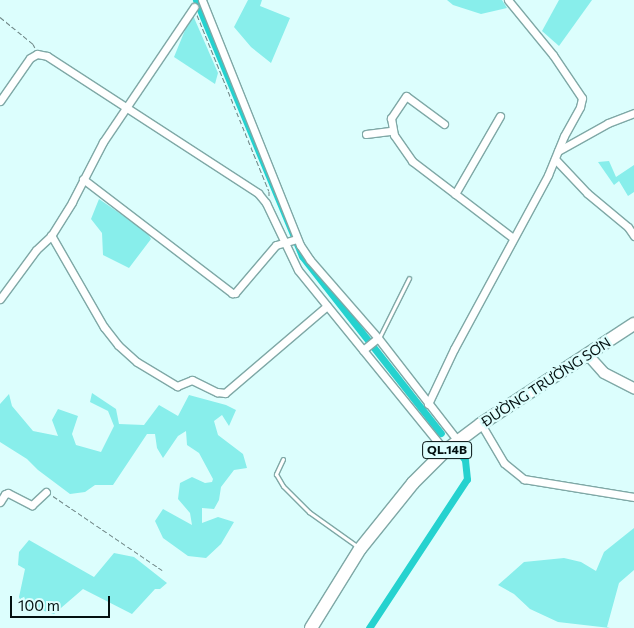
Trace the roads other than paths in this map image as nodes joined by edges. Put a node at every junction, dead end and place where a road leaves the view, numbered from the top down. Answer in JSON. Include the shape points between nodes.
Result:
{"nodes":[{"id":1,"x":202,"y":0,"type":"edge"},
{"id":2,"x":508,"y":0,"type":"edge"},
{"id":3,"x":194,"y":7,"type":"road end"},
{"id":4,"x":0,"y":101,"type":"edge"},
{"id":5,"x":125,"y":107,"type":"junction"},
{"id":6,"x":634,"y":113,"type":"edge"},
{"id":7,"x":500,"y":116,"type":"dead end"},
{"id":8,"x":444,"y":124,"type":"dead end"},
{"id":9,"x":392,"y":131,"type":"junction"},
{"id":10,"x":366,"y":134,"type":"dead end"},
{"id":11,"x":558,"y":151,"type":"junction"},
{"id":12,"x":554,"y":159,"type":"junction"},
{"id":13,"x":83,"y":179,"type":"junction"},
{"id":14,"x":455,"y":194,"type":"junction"},
{"id":15,"x":51,"y":235,"type":"junction"},
{"id":16,"x":634,"y":236,"type":"edge"},
{"id":17,"x":513,"y":238,"type":"junction"},
{"id":18,"x":297,"y":239,"type":"junction"},
{"id":19,"x":284,"y":243,"type":"junction"},
{"id":20,"x":409,"y":278,"type":"dead end"},
{"id":21,"x":0,"y":299,"type":"edge"},
{"id":22,"x":327,"y":306,"type":"junction"},
{"id":23,"x":634,"y":324,"type":"edge"},
{"id":24,"x":378,"y":338,"type":"junction"},
{"id":25,"x":363,"y":350,"type":"junction"},
{"id":26,"x":587,"y":354,"type":"junction"},
{"id":27,"x":634,"y":388,"type":"edge"},
{"id":28,"x":428,"y":404,"type":"junction"},
{"id":29,"x":481,"y":424,"type":"junction"},
{"id":30,"x":458,"y":441,"type":"junction"},
{"id":31,"x":444,"y":451,"type":"junction"},
{"id":32,"x":283,"y":459,"type":"dead end"},
{"id":33,"x":46,"y":492,"type":"road end"},
{"id":34,"x":634,"y":497,"type":"edge"},
{"id":35,"x":0,"y":502,"type":"edge"},
{"id":36,"x":360,"y":549,"type":"junction"},
{"id":37,"x":310,"y":628,"type":"edge"}],
"edges":[{"from":1,"to":18,"type":"street"},
{"from":2,"to":11,"type":"street","via":[[554,55],[582,96],[580,107]]},
{"from":3,"to":5,"type":"street"},
{"from":4,"to":5,"type":"street","via":[[30,58],[37,54],[47,56]]},
{"from":5,"to":13,"type":"street"},
{"from":5,"to":19,"type":"street","via":[[258,193]]},
{"from":6,"to":11,"type":"street","via":[[608,123]]},
{"from":7,"to":14,"type":"street"},
{"from":8,"to":9,"type":"street","via":[[406,96],[391,118]]},
{"from":9,"to":10,"type":"street"},
{"from":9,"to":14,"type":"street","via":[[412,161]]},
{"from":11,"to":12,"type":"street"},
{"from":12,"to":16,"type":"street"},
{"from":12,"to":17,"type":"street"},
{"from":13,"to":15,"type":"street"},
{"from":13,"to":19,"type":"street","via":[[232,294],[276,245]]},
{"from":14,"to":17,"type":"street"},
{"from":15,"to":21,"type":"street"},
{"from":15,"to":22,"type":"street","via":[[104,327],[118,344],[137,362],[177,386],[192,380],[217,392],[225,392]]},
{"from":17,"to":28,"type":"street"},
{"from":18,"to":19,"type":"street"},
{"from":18,"to":24,"type":"street","via":[[310,260]]},
{"from":19,"to":22,"type":"street","via":[[298,270]]},
{"from":20,"to":24,"type":"lane"},
{"from":22,"to":25,"type":"street"},
{"from":23,"to":26,"type":"highway","name":"ĐƯỜNG TRƯỜNG SƠN","number":"QL.14B"},
{"from":24,"to":25,"type":"street"},
{"from":24,"to":28,"type":"street"},
{"from":25,"to":31,"type":"street"},
{"from":26,"to":27,"type":"street","via":[[604,373]]},
{"from":26,"to":29,"type":"highway","name":"ĐƯỜNG TRƯỜNG SƠN","number":"QL.14B"},
{"from":28,"to":30,"type":"street"},
{"from":29,"to":30,"type":"highway","name":"ĐƯỜNG TRƯỜNG SƠN","number":"QL.14B"},
{"from":29,"to":34,"type":"street","via":[[504,463],[524,479]]},
{"from":30,"to":31,"type":"highway","name":"ĐƯỜNG TRƯỜNG SƠN","number":"QL.14B"},
{"from":31,"to":36,"type":"highway","name":"ĐƯỜNG TRƯỜNG SƠN","number":"QL.14B","via":[[413,483]]},
{"from":32,"to":36,"type":"lane","via":[[276,474],[283,486],[309,512]]},
{"from":33,"to":35,"type":"street","via":[[32,504],[8,493]]},
{"from":36,"to":37,"type":"highway","name":"ĐƯỜNG TRƯỜNG SƠN","number":"QL.14B"}]}
